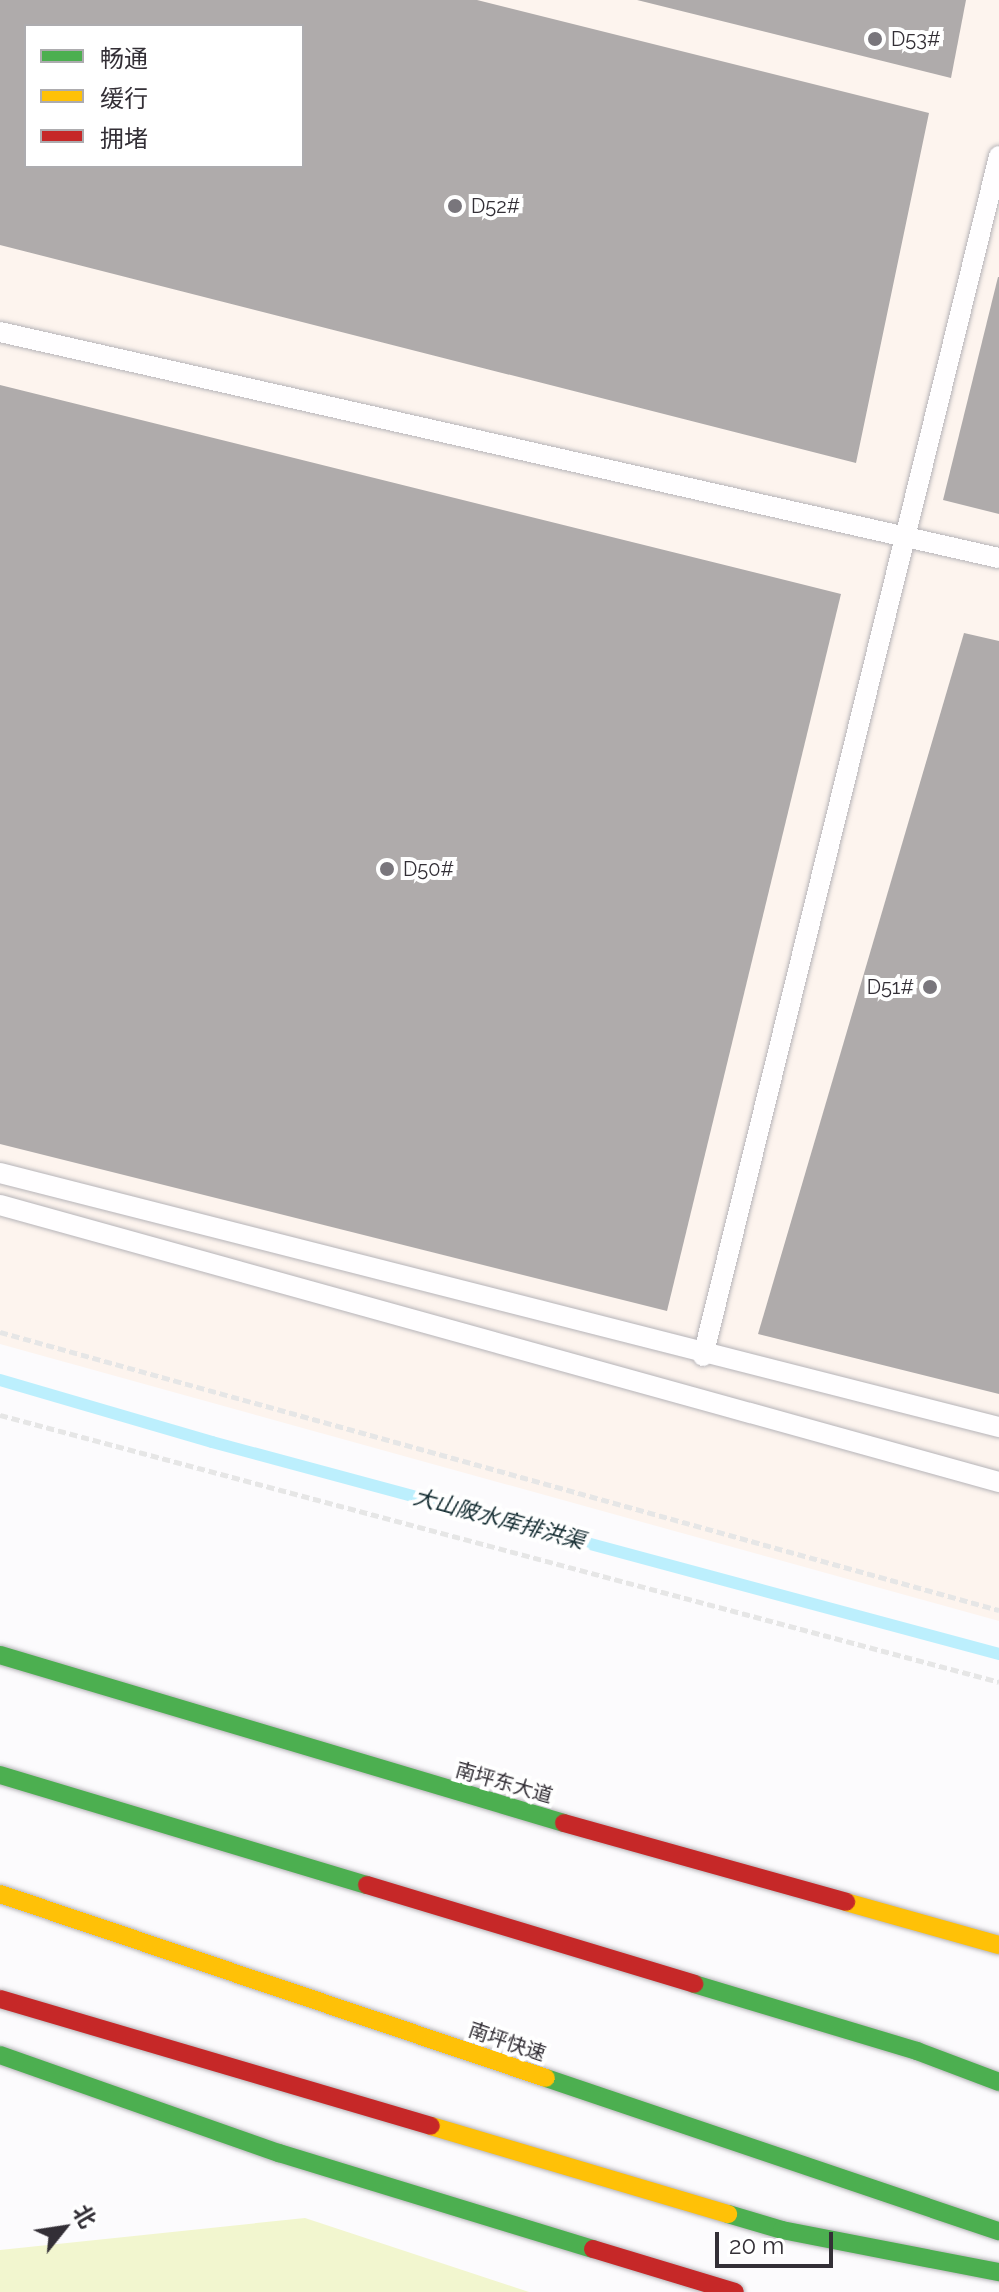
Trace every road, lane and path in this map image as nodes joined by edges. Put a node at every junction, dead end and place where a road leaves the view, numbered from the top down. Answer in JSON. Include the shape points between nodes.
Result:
{"nodes":[{"id":1,"x":999,"y":156,"type":"edge"},
{"id":2,"x":0,"y":332,"type":"edge"},
{"id":3,"x":906,"y":534,"type":"junction"},
{"id":4,"x":999,"y":558,"type":"edge"},
{"id":5,"x":0,"y":1173,"type":"edge"},
{"id":6,"x":0,"y":1205,"type":"edge"},
{"id":7,"x":0,"y":1332,"type":"edge"},
{"id":8,"x":703,"y":1356,"type":"junction"},
{"id":9,"x":0,"y":1415,"type":"edge"},
{"id":10,"x":999,"y":1427,"type":"edge"},
{"id":11,"x":999,"y":1482,"type":"edge"},
{"id":12,"x":999,"y":1610,"type":"edge"},
{"id":13,"x":0,"y":1655,"type":"edge"},
{"id":14,"x":999,"y":1682,"type":"edge"},
{"id":15,"x":0,"y":1775,"type":"edge"},
{"id":16,"x":0,"y":1894,"type":"edge"},
{"id":17,"x":999,"y":1945,"type":"edge"},
{"id":18,"x":0,"y":1999,"type":"edge"},
{"id":19,"x":0,"y":2055,"type":"edge"},
{"id":20,"x":999,"y":2082,"type":"edge"},
{"id":21,"x":999,"y":2231,"type":"edge"},
{"id":22,"x":999,"y":2272,"type":"edge"},
{"id":23,"x":735,"y":2292,"type":"edge"}],
"edges":[{"from":1,"to":3,"type":"lane"},
{"from":2,"to":3,"type":"lane"},
{"from":3,"to":4,"type":"lane"},
{"from":3,"to":8,"type":"lane"},
{"from":5,"to":8,"type":"lane"},
{"from":6,"to":11,"type":"lane"},
{"from":7,"to":12,"type":"path"},
{"from":8,"to":10,"type":"lane"},
{"from":9,"to":14,"type":"path"},
{"from":13,"to":17,"type":"main road","name":"南坪东大道","via":[[377,1770]]},
{"from":15,"to":20,"type":"main road","via":[[917,2051]]},
{"from":16,"to":21,"type":"main road","name":"南坪快速"},
{"from":18,"to":22,"type":"main road","via":[[782,2230]]},
{"from":19,"to":23,"type":"main road","via":[[279,2153]]}]}
